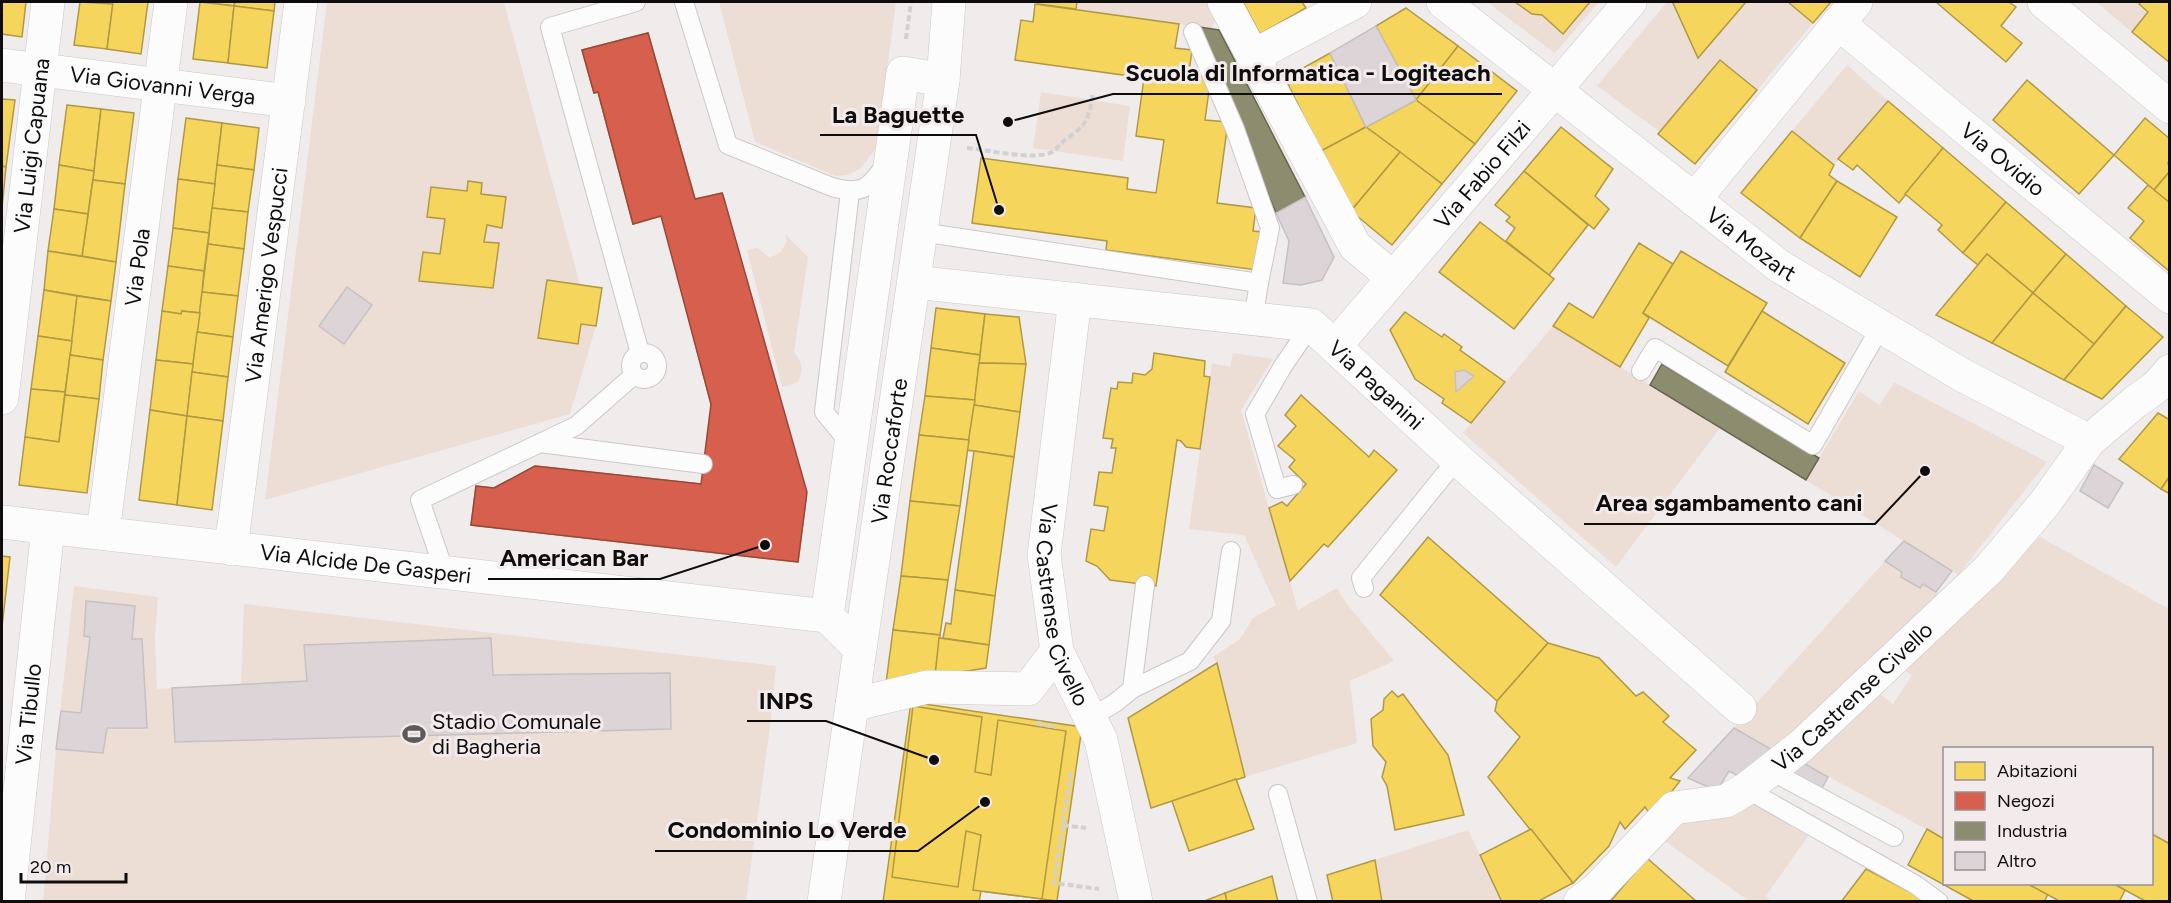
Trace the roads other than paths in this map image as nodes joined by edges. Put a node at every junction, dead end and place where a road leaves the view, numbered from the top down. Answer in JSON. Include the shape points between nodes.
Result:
{"nodes":[{"id":1,"x":48,"y":2,"type":"edge"},
{"id":2,"x":171,"y":2,"type":"edge"},
{"id":3,"x":301,"y":2,"type":"edge"},
{"id":4,"x":636,"y":2,"type":"edge"},
{"id":5,"x":684,"y":2,"type":"edge"},
{"id":6,"x":949,"y":2,"type":"edge"},
{"id":7,"x":1224,"y":2,"type":"edge"},
{"id":8,"x":1355,"y":2,"type":"edge"},
{"id":9,"x":1443,"y":2,"type":"edge"},
{"id":10,"x":1630,"y":2,"type":"edge"},
{"id":11,"x":2044,"y":2,"type":"edge"},
{"id":12,"x":1847,"y":12,"type":"edge"},
{"id":13,"x":1193,"y":32,"type":"dead end"},
{"id":14,"x":1253,"y":56,"type":"junction"},
{"id":15,"x":2,"y":65,"type":"edge"},
{"id":16,"x":40,"y":69,"type":"junction"},
{"id":17,"x":943,"y":80,"type":"junction"},
{"id":18,"x":160,"y":85,"type":"junction"},
{"id":19,"x":1555,"y":91,"type":"junction"},
{"id":20,"x":289,"y":101,"type":"junction"},
{"id":21,"x":2169,"y":107,"type":"edge"},
{"id":22,"x":892,"y":151,"type":"junction"},
{"id":23,"x":850,"y":192,"type":"junction"},
{"id":24,"x":1694,"y":200,"type":"junction"},
{"id":25,"x":878,"y":253,"type":"junction"},
{"id":26,"x":917,"y":257,"type":"junction"},
{"id":27,"x":1393,"y":278,"type":"junction"},
{"id":28,"x":1259,"y":283,"type":"junction"},
{"id":29,"x":2169,"y":297,"type":"edge"},
{"id":30,"x":1075,"y":300,"type":"junction"},
{"id":31,"x":1253,"y":319,"type":"junction"},
{"id":32,"x":1881,"y":326,"type":"junction"},
{"id":33,"x":1323,"y":335,"type":"junction"},
{"id":34,"x":1641,"y":371,"type":"dead end"},
{"id":35,"x":2165,"y":385,"type":"edge"},
{"id":36,"x":2,"y":398,"type":"edge"},
{"id":37,"x":2089,"y":441,"type":"junction"},
{"id":38,"x":540,"y":443,"type":"junction"},
{"id":39,"x":851,"y":445,"type":"junction"},
{"id":40,"x":1457,"y":459,"type":"junction"},
{"id":41,"x":703,"y":464,"type":"dead end"},
{"id":42,"x":1293,"y":485,"type":"dead end"},
{"id":43,"x":2,"y":522,"type":"edge"},
{"id":44,"x":48,"y":528,"type":"junction"},
{"id":45,"x":103,"y":533,"type":"junction"},
{"id":46,"x":231,"y":549,"type":"junction"},
{"id":47,"x":1231,"y":552,"type":"dead end"},
{"id":48,"x":445,"y":573,"type":"junction"},
{"id":49,"x":1145,"y":585,"type":"dead end"},
{"id":50,"x":1364,"y":588,"type":"dead end"},
{"id":51,"x":827,"y":616,"type":"junction"},
{"id":52,"x":860,"y":649,"type":"junction"},
{"id":53,"x":1057,"y":651,"type":"junction"},
{"id":54,"x":1132,"y":689,"type":"junction"},
{"id":55,"x":852,"y":705,"type":"junction"},
{"id":56,"x":1740,"y":708,"type":"dead end"},
{"id":57,"x":1090,"y":718,"type":"junction"},
{"id":58,"x":1758,"y":780,"type":"junction"},
{"id":59,"x":1278,"y":794,"type":"dead end"},
{"id":60,"x":1894,"y":837,"type":"dead end"},
{"id":61,"x":8,"y":902,"type":"edge"},
{"id":62,"x":824,"y":902,"type":"edge"},
{"id":63,"x":1136,"y":902,"type":"edge"},
{"id":64,"x":1308,"y":902,"type":"edge"},
{"id":65,"x":1580,"y":902,"type":"edge"},
{"id":66,"x":1939,"y":902,"type":"edge"}],
"edges":[{"from":1,"to":16,"type":"street","name":"Via Luigi Capuana"},
{"from":2,"to":18,"type":"street","name":"Via Pola"},
{"from":3,"to":20,"type":"street","name":"Via Amerigo Vespucci"},
{"from":4,"to":38,"type":"lane","via":[[550,27],[640,353],[653,356],[656,372],[646,379],[634,375],[576,426]]},
{"from":5,"to":23,"type":"lane","via":[[728,145]]},
{"from":6,"to":17,"type":"street","name":"Via Roccaforte"},
{"from":7,"to":14,"type":"street"},
{"from":8,"to":14,"type":"street"},
{"from":9,"to":19,"type":"street","name":"Via Mozart"},
{"from":10,"to":19,"type":"street","name":"Via Fabio Filzi"},
{"from":11,"to":21,"type":"street"},
{"from":12,"to":24,"type":"street"},
{"from":12,"to":29,"type":"street","name":"Via Ovidio"},
{"from":13,"to":28,"type":"lane","via":[[1235,129],[1270,228]]},
{"from":14,"to":27,"type":"street","via":[[1355,246]]},
{"from":15,"to":16,"type":"street","name":"Via Giovanni Verga"},
{"from":16,"to":18,"type":"street","name":"Via Giovanni Verga"},
{"from":16,"to":36,"type":"street","name":"Via Luigi Capuana"},
{"from":17,"to":22,"type":"street","via":[[903,73]]},
{"from":17,"to":26,"type":"street","name":"Via Roccaforte"},
{"from":18,"to":20,"type":"street","name":"Via Giovanni Verga"},
{"from":18,"to":45,"type":"street","name":"Via Pola"},
{"from":19,"to":24,"type":"street","name":"Via Mozart"},
{"from":19,"to":27,"type":"street","name":"Via Fabio Filzi"},
{"from":20,"to":46,"type":"street","name":"Via Amerigo Vespucci"},
{"from":22,"to":23,"type":"lane","via":[[868,187]]},
{"from":22,"to":25,"type":"street"},
{"from":23,"to":39,"type":"lane","via":[[824,412]]},
{"from":24,"to":32,"type":"street","name":"Via Mozart","via":[[1779,266]]},
{"from":25,"to":26,"type":"street","name":"Via Paganini"},
{"from":25,"to":39,"type":"street"},
{"from":26,"to":28,"type":"lane"},
{"from":26,"to":30,"type":"street","name":"Via Paganini"},
{"from":26,"to":52,"type":"street","name":"Via Roccaforte"},
{"from":27,"to":33,"type":"street","name":"Via Fabio Filzi"},
{"from":28,"to":31,"type":"lane"},
{"from":30,"to":31,"type":"street","name":"Via Paganini"},
{"from":30,"to":53,"type":"street","name":"Via Castrense Civello","via":[[1044,555]]},
{"from":31,"to":33,"type":"street","name":"Via Paganini"},
{"from":32,"to":34,"type":"lane","via":[[1813,445],[1654,348]]},
{"from":32,"to":37,"type":"street","name":"Via Mozart","via":[[1962,375]]},
{"from":33,"to":40,"type":"street","name":"Via Paganini"},
{"from":33,"to":42,"type":"lane","via":[[1283,366],[1255,414],[1277,489]]},
{"from":35,"to":37,"type":"street","name":"Via Castrense Civello","via":[[2135,402]]},
{"from":37,"to":58,"type":"street","name":"Via Castrense Civello","via":[[2045,503],[1989,569],[1801,746]]},
{"from":38,"to":41,"type":"lane"},
{"from":38,"to":48,"type":"lane","via":[[420,500]]},
{"from":39,"to":51,"type":"street"},
{"from":40,"to":50,"type":"lane","via":[[1361,578]]},
{"from":40,"to":56,"type":"street","name":"Via Paganini"},
{"from":43,"to":44,"type":"street","name":"Via Alcide De Gasperi"},
{"from":44,"to":45,"type":"street","name":"Via Alcide De Gasperi"},
{"from":44,"to":61,"type":"street","name":"Via Tibullo"},
{"from":45,"to":46,"type":"street","name":"Via Alcide De Gasperi"},
{"from":46,"to":48,"type":"street","name":"Via Alcide De Gasperi"},
{"from":47,"to":54,"type":"lane","via":[[1221,621],[1190,661]]},
{"from":48,"to":51,"type":"street","name":"Via Alcide De Gasperi"},
{"from":49,"to":54,"type":"lane"},
{"from":51,"to":52,"type":"street"},
{"from":52,"to":55,"type":"street","name":"Via Roccaforte"},
{"from":53,"to":55,"type":"street","via":[[1028,689],[927,687]]},
{"from":53,"to":57,"type":"street","name":"Via Castrense Civello"},
{"from":54,"to":57,"type":"lane"},
{"from":55,"to":62,"type":"street","name":"Via Roccaforte"},
{"from":57,"to":63,"type":"street","name":"Via Castrense Civello","via":[[1101,740]]},
{"from":58,"to":60,"type":"lane"},
{"from":58,"to":65,"type":"street","name":"Via Castrense Civello","via":[[1726,801],[1674,808]]},
{"from":58,"to":66,"type":"lane"},
{"from":59,"to":64,"type":"lane"}]}
